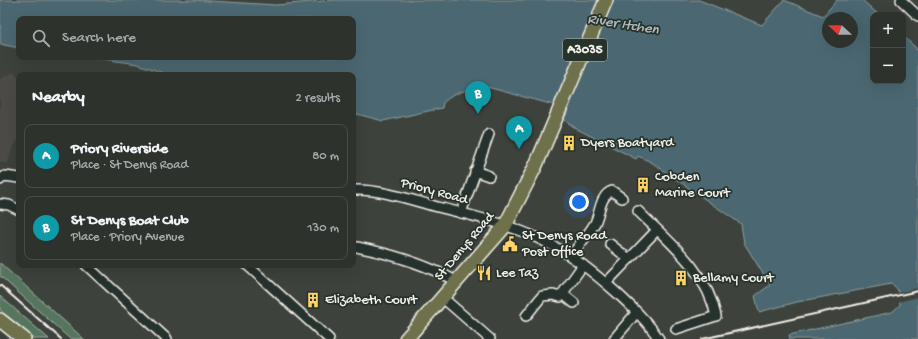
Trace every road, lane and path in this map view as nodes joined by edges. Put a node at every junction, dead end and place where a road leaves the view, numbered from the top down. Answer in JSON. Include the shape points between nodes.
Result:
{"nodes":[{"id":1,"x":606,"y":0,"type":"edge"},
{"id":2,"x":901,"y":0,"type":"edge"},
{"id":3,"x":918,"y":16,"type":"edge"},
{"id":4,"x":488,"y":134,"type":"dead end"},
{"id":5,"x":476,"y":171,"type":"junction"},
{"id":6,"x":489,"y":176,"type":"dead end"},
{"id":7,"x":16,"y":178,"type":"edge"},
{"id":8,"x":0,"y":180,"type":"edge"},
{"id":9,"x":356,"y":190,"type":"edge"},
{"id":10,"x":622,"y":198,"type":"dead end"},
{"id":11,"x":0,"y":204,"type":"edge"},
{"id":12,"x":16,"y":208,"type":"edge"},
{"id":13,"x":638,"y":211,"type":"dead end"},
{"id":14,"x":461,"y":213,"type":"junction"},
{"id":15,"x":505,"y":226,"type":"junction"},
{"id":16,"x":657,"y":230,"type":"junction"},
{"id":17,"x":610,"y":244,"type":"dead end"},
{"id":18,"x":357,"y":247,"type":"dead end"},
{"id":19,"x":571,"y":256,"type":"junction"},
{"id":20,"x":629,"y":259,"type":"junction"},
{"id":21,"x":583,"y":265,"type":"junction"},
{"id":22,"x":89,"y":268,"type":"edge"},
{"id":23,"x":250,"y":268,"type":"edge"},
{"id":24,"x":457,"y":282,"type":"junction"},
{"id":25,"x":606,"y":283,"type":"junction"},
{"id":26,"x":563,"y":294,"type":"junction"},
{"id":27,"x":443,"y":298,"type":"junction"},
{"id":28,"x":574,"y":302,"type":"dead end"},
{"id":29,"x":638,"y":312,"type":"junction"},
{"id":30,"x":526,"y":316,"type":"dead end"},
{"id":31,"x":0,"y":320,"type":"edge"},
{"id":32,"x":676,"y":329,"type":"dead end"},
{"id":33,"x":24,"y":339,"type":"edge"},
{"id":34,"x":167,"y":339,"type":"edge"},
{"id":35,"x":329,"y":339,"type":"edge"},
{"id":36,"x":406,"y":339,"type":"edge"},
{"id":37,"x":490,"y":339,"type":"edge"},
{"id":38,"x":614,"y":339,"type":"edge"},
{"id":39,"x":659,"y":339,"type":"edge"}],
"edges":[{"from":1,"to":15,"type":"main road","name":"St Denys Road","number":"A3035","via":[[536,165]]},
{"from":2,"to":3,"type":"street"},
{"from":4,"to":5,"type":"street"},
{"from":5,"to":6,"type":"street"},
{"from":5,"to":14,"type":"street"},
{"from":7,"to":8,"type":"street","via":[[5,176]]},
{"from":9,"to":14,"type":"street","name":"Priory Road","via":[[395,196]]},
{"from":10,"to":19,"type":"street","via":[[612,191],[609,192],[595,222]]},
{"from":11,"to":12,"type":"street"},
{"from":13,"to":16,"type":"street"},
{"from":14,"to":15,"type":"street","name":"Priory Road"},
{"from":15,"to":19,"type":"street","name":"Priory Road","via":[[546,242]]},
{"from":15,"to":24,"type":"main road","name":"St Denys Road","number":"A3035"},
{"from":16,"to":20,"type":"street"},
{"from":16,"to":32,"type":"street","via":[[700,276],[710,294],[716,316]]},
{"from":17,"to":20,"type":"street"},
{"from":18,"to":24,"type":"street","via":[[404,259]]},
{"from":19,"to":21,"type":"street","name":"Priory Road"},
{"from":20,"to":25,"type":"street"},
{"from":21,"to":25,"type":"street","name":"Priory Road"},
{"from":21,"to":26,"type":"street"},
{"from":22,"to":34,"type":"street"},
{"from":23,"to":35,"type":"street"},
{"from":24,"to":27,"type":"main road","name":"St Denys Road","number":"A3035"},
{"from":25,"to":29,"type":"street","name":"Priory Road"},
{"from":26,"to":28,"type":"street"},
{"from":26,"to":30,"type":"street","via":[[560,297],[542,296]]},
{"from":27,"to":36,"type":"main road","name":"St Denys Road","number":"A3035"},
{"from":27,"to":37,"type":"street"},
{"from":29,"to":38,"type":"street"},
{"from":29,"to":39,"type":"street","name":"Priory Road"},
{"from":31,"to":33,"type":"main road"}]}
